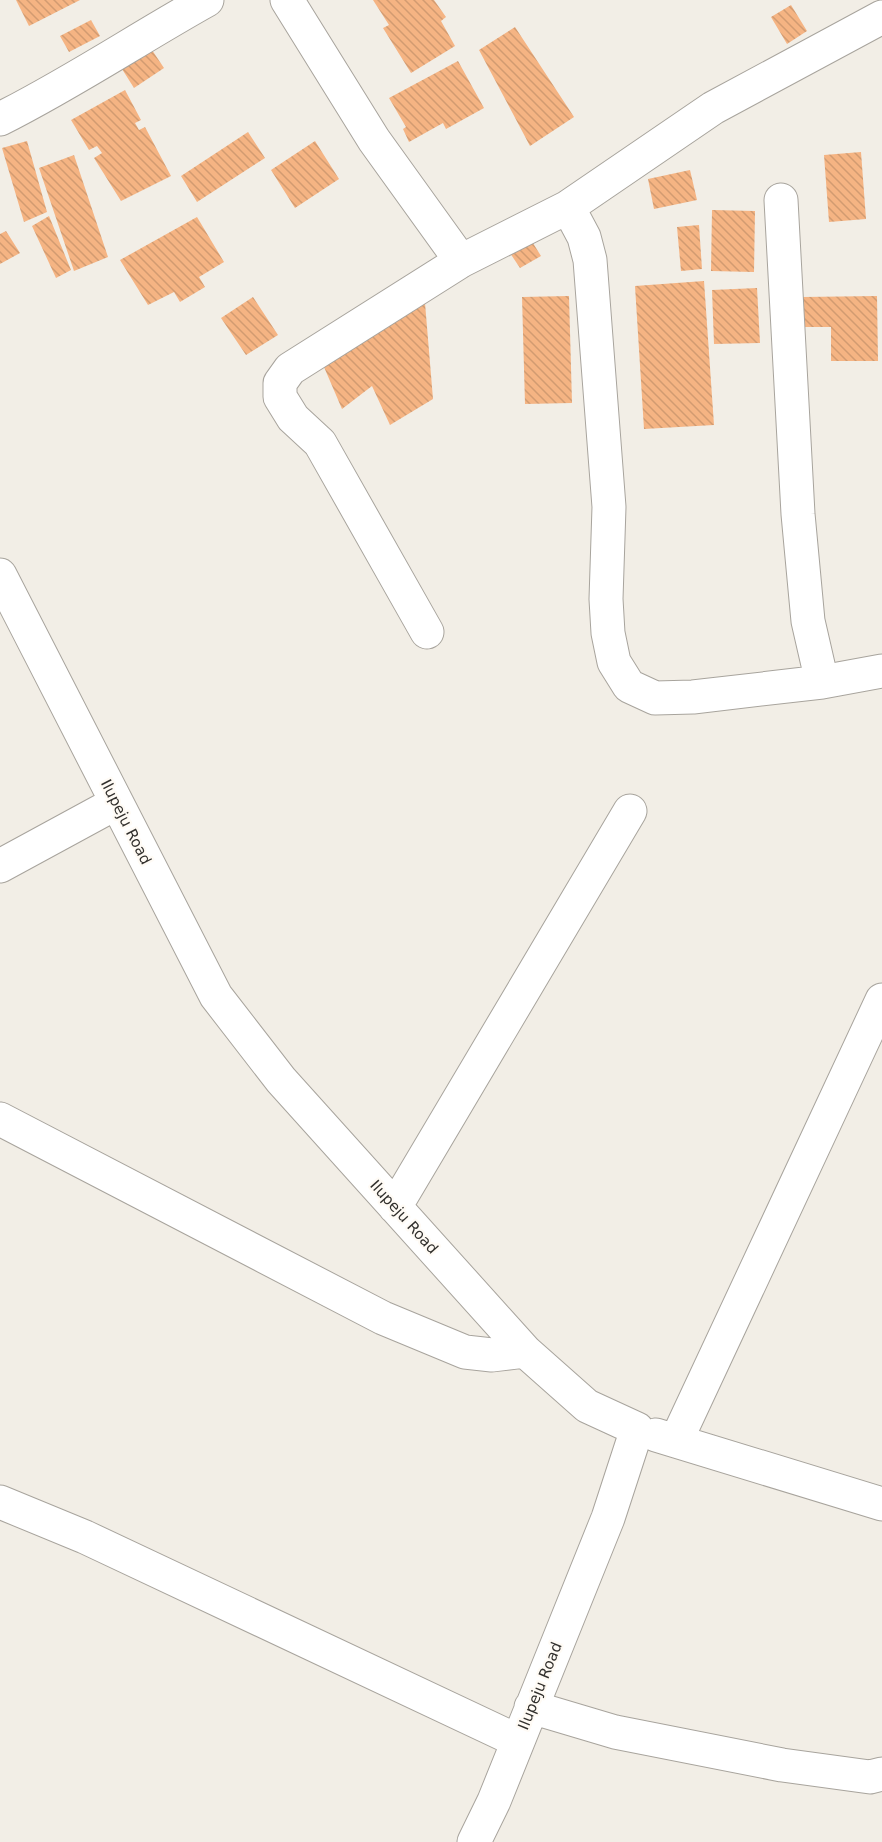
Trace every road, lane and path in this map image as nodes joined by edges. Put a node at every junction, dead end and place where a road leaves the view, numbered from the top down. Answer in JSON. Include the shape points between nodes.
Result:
{"nodes":[{"id":1,"x":207,"y":0,"type":"edge"},
{"id":2,"x":287,"y":0,"type":"edge"},
{"id":3,"x":882,"y":17,"type":"edge"},
{"id":4,"x":0,"y":119,"type":"edge"},
{"id":5,"x":781,"y":200,"type":"dead end"},
{"id":6,"x":568,"y":207,"type":"junction"},
{"id":7,"x":461,"y":261,"type":"junction"},
{"id":8,"x":0,"y":575,"type":"edge"},
{"id":9,"x":427,"y":632,"type":"dead end"},
{"id":10,"x":882,"y":671,"type":"edge"},
{"id":11,"x":822,"y":682,"type":"junction"},
{"id":12,"x":116,"y":803,"type":"junction"},
{"id":13,"x":630,"y":811,"type":"dead end"},
{"id":14,"x":0,"y":866,"type":"edge"},
{"id":15,"x":882,"y":1000,"type":"edge"},
{"id":16,"x":0,"y":1119,"type":"edge"},
{"id":17,"x":395,"y":1207,"type":"junction"},
{"id":18,"x":525,"y":1351,"type":"junction"},
{"id":19,"x":637,"y":1429,"type":"junction"},
{"id":20,"x":676,"y":1441,"type":"junction"},
{"id":21,"x":0,"y":1502,"type":"edge"},
{"id":22,"x":882,"y":1504,"type":"edge"},
{"id":23,"x":531,"y":1707,"type":"junction"},
{"id":24,"x":518,"y":1742,"type":"junction"},
{"id":25,"x":882,"y":1774,"type":"edge"},
{"id":26,"x":474,"y":1842,"type":"edge"}],
"edges":[{"from":1,"to":4,"type":"street","via":[[58,90]]},
{"from":2,"to":7,"type":"street","via":[[364,124]]},
{"from":3,"to":6,"type":"street","via":[[713,108]]},
{"from":5,"to":11,"type":"street","via":[[798,514],[808,621]]},
{"from":6,"to":7,"type":"street"},
{"from":6,"to":11,"type":"street","via":[[584,237],[590,260],[609,507],[608,633],[614,662],[629,686],[654,698],[693,698]]},
{"from":7,"to":9,"type":"street","via":[[316,351],[290,369],[280,383],[280,397],[293,418],[320,444]]},
{"from":8,"to":12,"type":"street","name":"Ilupeju Road"},
{"from":10,"to":11,"type":"street"},
{"from":12,"to":14,"type":"street"},
{"from":12,"to":17,"type":"street","name":"Ilupeju Road","via":[[216,996],[281,1080]]},
{"from":13,"to":17,"type":"street"},
{"from":15,"to":20,"type":"street"},
{"from":16,"to":18,"type":"street","via":[[382,1318],[465,1352],[492,1355]]},
{"from":17,"to":18,"type":"street","name":"Ilupeju Road"},
{"from":18,"to":19,"type":"street","name":"Ilupeju Road","via":[[587,1406]]},
{"from":19,"to":20,"type":"street"},
{"from":19,"to":23,"type":"street","name":"Ilupeju Road","via":[[608,1518]]},
{"from":20,"to":22,"type":"street"},
{"from":21,"to":24,"type":"street","via":[[85,1537]]},
{"from":23,"to":24,"type":"street","name":"Ilupeju Road"},
{"from":23,"to":25,"type":"street","via":[[615,1732],[782,1765],[870,1777]]},
{"from":24,"to":26,"type":"street","name":"Ilupeju Road"}]}
